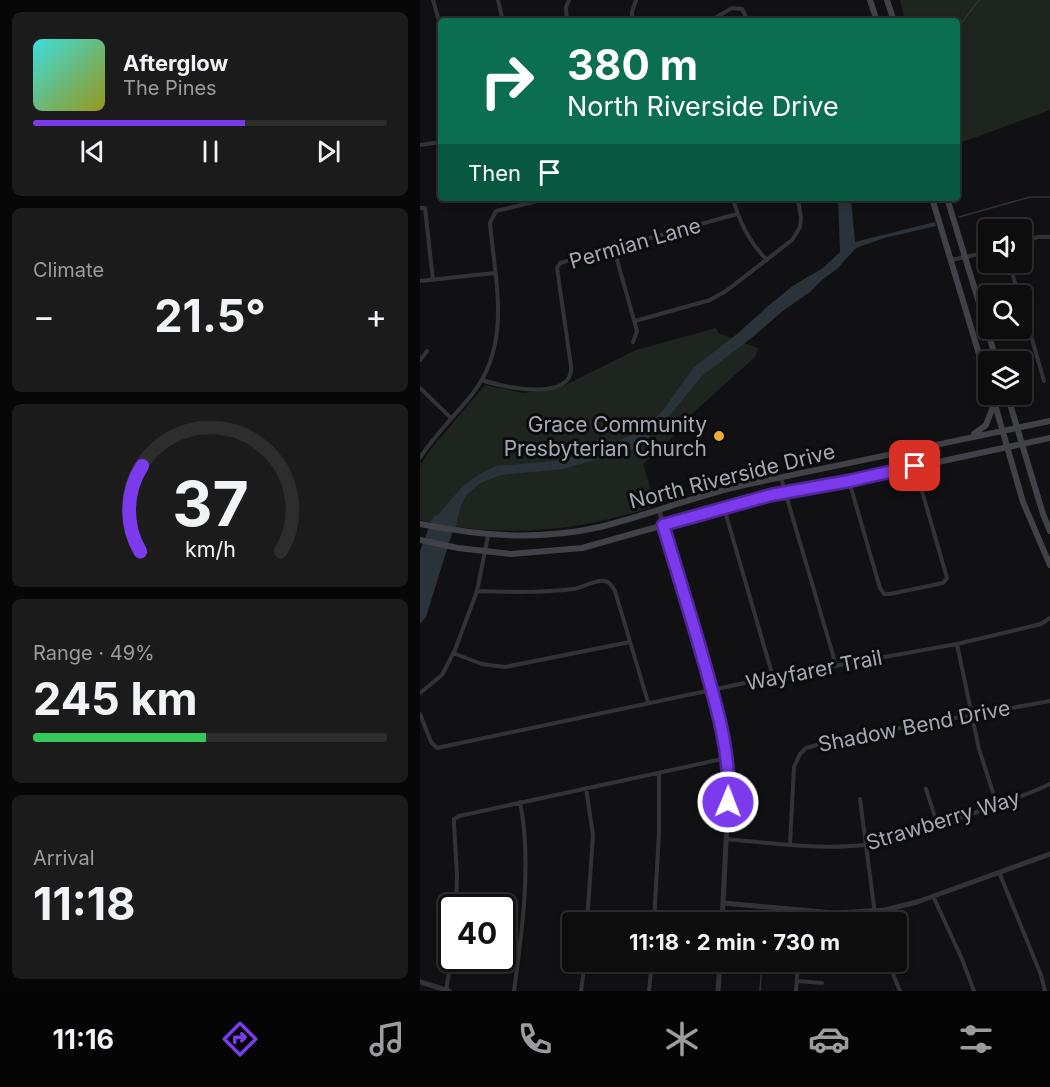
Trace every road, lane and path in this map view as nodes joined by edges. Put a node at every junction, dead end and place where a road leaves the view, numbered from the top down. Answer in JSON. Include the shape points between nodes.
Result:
{"nodes":[{"id":1,"x":433,"y":0,"type":"edge"},
{"id":2,"x":498,"y":0,"type":"edge"},
{"id":3,"x":569,"y":0,"type":"edge"},
{"id":4,"x":636,"y":0,"type":"edge"},
{"id":5,"x":870,"y":0,"type":"edge"},
{"id":6,"x":887,"y":0,"type":"edge"},
{"id":7,"x":438,"y":18,"type":"edge"},
{"id":8,"x":502,"y":18,"type":"edge"},
{"id":9,"x":567,"y":18,"type":"edge"},
{"id":10,"x":632,"y":18,"type":"edge"},
{"id":11,"x":715,"y":18,"type":"edge"},
{"id":12,"x":746,"y":18,"type":"edge"},
{"id":13,"x":876,"y":18,"type":"edge"},
{"id":14,"x":893,"y":18,"type":"edge"},
{"id":15,"x":438,"y":143,"type":"edge"},
{"id":16,"x":420,"y":146,"type":"edge"},
{"id":17,"x":538,"y":201,"type":"edge"},
{"id":18,"x":734,"y":201,"type":"edge"},
{"id":19,"x":798,"y":201,"type":"edge"},
{"id":20,"x":933,"y":201,"type":"edge"},
{"id":21,"x":948,"y":201,"type":"edge"},
{"id":22,"x":420,"y":208,"type":"edge"},
{"id":23,"x":737,"y":214,"type":"junction"},
{"id":24,"x":1050,"y":237,"type":"edge"},
{"id":25,"x":1032,"y":239,"type":"edge"},
{"id":26,"x":614,"y":249,"type":"junction"},
{"id":27,"x":978,"y":255,"type":"edge"},
{"id":28,"x":966,"y":258,"type":"junction"},
{"id":29,"x":767,"y":260,"type":"junction"},
{"id":30,"x":951,"y":261,"type":"junction"},
{"id":31,"x":495,"y":273,"type":"junction"},
{"id":32,"x":433,"y":280,"type":"junction"},
{"id":33,"x":420,"y":281,"type":"edge"},
{"id":34,"x":635,"y":321,"type":"junction"},
{"id":35,"x":1032,"y":339,"type":"edge"},
{"id":36,"x":633,"y":342,"type":"dead end"},
{"id":37,"x":427,"y":351,"type":"dead end"},
{"id":38,"x":978,"y":351,"type":"edge"},
{"id":39,"x":994,"y":351,"type":"edge"},
{"id":40,"x":420,"y":360,"type":"edge"},
{"id":41,"x":482,"y":381,"type":"junction"},
{"id":42,"x":1044,"y":381,"type":"dead end"},
{"id":43,"x":420,"y":388,"type":"edge"},
{"id":44,"x":994,"y":405,"type":"edge"},
{"id":45,"x":994,"y":405,"type":"edge"},
{"id":46,"x":1010,"y":405,"type":"edge"},
{"id":47,"x":451,"y":418,"type":"junction"},
{"id":48,"x":1050,"y":422,"type":"edge"},
{"id":49,"x":1017,"y":428,"type":"junction"},
{"id":50,"x":1003,"y":431,"type":"junction"},
{"id":51,"x":970,"y":436,"type":"junction"},
{"id":52,"x":1050,"y":438,"type":"edge"},
{"id":53,"x":1021,"y":444,"type":"junction"},
{"id":54,"x":1008,"y":447,"type":"junction"},
{"id":55,"x":420,"y":458,"type":"edge"},
{"id":56,"x":915,"y":466,"type":"junction"},
{"id":57,"x":781,"y":478,"type":"junction"},
{"id":58,"x":849,"y":481,"type":"junction"},
{"id":59,"x":785,"y":492,"type":"junction"},
{"id":60,"x":724,"y":507,"type":"junction"},
{"id":61,"x":658,"y":510,"type":"junction"},
{"id":62,"x":423,"y":524,"type":"edge"},
{"id":63,"x":663,"y":525,"type":"junction"},
{"id":64,"x":1050,"y":531,"type":"edge"},
{"id":65,"x":488,"y":536,"type":"junction"},
{"id":66,"x":421,"y":540,"type":"edge"},
{"id":67,"x":486,"y":552,"type":"junction"},
{"id":68,"x":1047,"y":553,"type":"edge"},
{"id":69,"x":1050,"y":565,"type":"edge"},
{"id":70,"x":477,"y":591,"type":"junction"},
{"id":71,"x":1050,"y":618,"type":"edge"},
{"id":72,"x":630,"y":642,"type":"junction"},
{"id":73,"x":957,"y":644,"type":"junction"},
{"id":74,"x":453,"y":653,"type":"junction"},
{"id":75,"x":836,"y":665,"type":"junction"},
{"id":76,"x":773,"y":677,"type":"junction"},
{"id":77,"x":712,"y":690,"type":"junction"},
{"id":78,"x":420,"y":693,"type":"edge"},
{"id":79,"x":1050,"y":701,"type":"edge"},
{"id":80,"x":648,"y":702,"type":"junction"},
{"id":81,"x":420,"y":714,"type":"edge"},
{"id":82,"x":973,"y":714,"type":"junction"},
{"id":83,"x":727,"y":758,"type":"junction"},
{"id":84,"x":659,"y":774,"type":"junction"},
{"id":85,"x":1050,"y":784,"type":"edge"},
{"id":86,"x":586,"y":788,"type":"junction"},
{"id":87,"x":926,"y":789,"type":"dead end"},
{"id":88,"x":860,"y":799,"type":"dead end"},
{"id":89,"x":520,"y":802,"type":"junction"},
{"id":90,"x":997,"y":805,"type":"junction"},
{"id":91,"x":938,"y":826,"type":"junction"},
{"id":92,"x":726,"y":839,"type":"junction"},
{"id":93,"x":790,"y":844,"type":"junction"},
{"id":94,"x":865,"y":845,"type":"junction"},
{"id":95,"x":1050,"y":854,"type":"edge"},
{"id":96,"x":999,"y":872,"type":"junction"},
{"id":97,"x":456,"y":894,"type":"edge"},
{"id":98,"x":933,"y":896,"type":"junction"},
{"id":99,"x":723,"y":903,"type":"junction"},
{"id":100,"x":873,"y":910,"type":"junction"},
{"id":101,"x":800,"y":911,"type":"joint"},
{"id":102,"x":588,"y":912,"type":"edge"},
{"id":103,"x":655,"y":912,"type":"edge"},
{"id":104,"x":723,"y":912,"type":"edge"},
{"id":105,"x":450,"y":972,"type":"edge"},
{"id":106,"x":584,"y":972,"type":"edge"},
{"id":107,"x":651,"y":972,"type":"edge"},
{"id":108,"x":719,"y":972,"type":"edge"},
{"id":109,"x":797,"y":972,"type":"edge"},
{"id":110,"x":892,"y":972,"type":"edge"},
{"id":111,"x":797,"y":981,"type":"junction"},
{"id":112,"x":420,"y":982,"type":"edge"},
{"id":113,"x":822,"y":983,"type":"dead end"},
{"id":114,"x":447,"y":991,"type":"edge"},
{"id":115,"x":513,"y":991,"type":"edge"},
{"id":116,"x":581,"y":991,"type":"edge"},
{"id":117,"x":649,"y":991,"type":"edge"},
{"id":118,"x":718,"y":991,"type":"edge"},
{"id":119,"x":796,"y":991,"type":"edge"},
{"id":120,"x":900,"y":991,"type":"edge"},
{"id":121,"x":974,"y":991,"type":"edge"},
{"id":122,"x":1045,"y":991,"type":"edge"}],
"edges":[{"from":1,"to":7,"type":"street"},
{"from":2,"to":8,"type":"street"},
{"from":3,"to":9,"type":"street"},
{"from":4,"to":10,"type":"street"},
{"from":5,"to":13,"type":"main road"},
{"from":6,"to":14,"type":"main road"},
{"from":11,"to":12,"type":"street","via":[[732,8],[742,9]]},
{"from":15,"to":16,"type":"street"},
{"from":17,"to":31,"type":"street","via":[[496,211],[490,223]]},
{"from":18,"to":23,"type":"street"},
{"from":19,"to":29,"type":"street","via":[[800,227],[792,240]]},
{"from":20,"to":30,"type":"main road"},
{"from":21,"to":28,"type":"main road"},
{"from":22,"to":32,"type":"street","via":[[425,208]]},
{"from":23,"to":26,"type":"street","name":"Permian Lane"},
{"from":23,"to":29,"type":"street","via":[[748,237]]},
{"from":24,"to":25,"type":"street"},
{"from":26,"to":34,"type":"street"},
{"from":26,"to":41,"type":"street","name":"Permian Lane","via":[[558,266],[571,371],[567,382],[523,389]]},
{"from":27,"to":28,"type":"street"},
{"from":28,"to":30,"type":"street"},
{"from":28,"to":39,"type":"main road"},
{"from":29,"to":34,"type":"street","via":[[716,298]]},
{"from":30,"to":38,"type":"main road"},
{"from":31,"to":32,"type":"street"},
{"from":31,"to":41,"type":"street","via":[[498,335]]},
{"from":32,"to":33,"type":"street"},
{"from":34,"to":36,"type":"street","via":[[637,334]]},
{"from":35,"to":42,"type":"street"},
{"from":37,"to":40,"type":"street"},
{"from":41,"to":47,"type":"street"},
{"from":43,"to":47,"type":"street"},
{"from":44,"to":50,"type":"main road"},
{"from":45,"to":51,"type":"main road","via":[[986,425]]},
{"from":46,"to":49,"type":"main road"},
{"from":47,"to":55,"type":"street"},
{"from":48,"to":49,"type":"main road","name":"North Riverside Drive"},
{"from":49,"to":50,"type":"main road","name":"North Riverside Drive"},
{"from":49,"to":53,"type":"main road"},
{"from":50,"to":51,"type":"main road","name":"North Riverside Drive"},
{"from":50,"to":54,"type":"main road"},
{"from":51,"to":57,"type":"main road","name":"North Riverside Drive"},
{"from":52,"to":53,"type":"main road","name":"North Riverside Drive"},
{"from":53,"to":54,"type":"main road","name":"North Riverside Drive"},
{"from":53,"to":64,"type":"main road"},
{"from":54,"to":56,"type":"main road","name":"North Riverside Drive"},
{"from":54,"to":68,"type":"main road","via":[[1023,502]]},
{"from":56,"to":58,"type":"main road","name":"North Riverside Drive"},
{"from":56,"to":58,"type":"street","via":[[947,578],[943,583],[884,594]]},
{"from":57,"to":59,"type":"street"},
{"from":57,"to":61,"type":"main road","name":"North Riverside Drive","via":[[742,485]]},
{"from":58,"to":59,"type":"main road","name":"North Riverside Drive"},
{"from":59,"to":60,"type":"main road","name":"North Riverside Drive"},
{"from":59,"to":75,"type":"street"},
{"from":60,"to":63,"type":"main road","name":"North Riverside Drive"},
{"from":60,"to":76,"type":"street"},
{"from":61,"to":63,"type":"street"},
{"from":61,"to":65,"type":"main road","name":"North Riverside Drive","via":[[574,532]]},
{"from":62,"to":65,"type":"main road","name":"North Riverside Drive"},
{"from":63,"to":67,"type":"main road","name":"North Riverside Drive","via":[[582,549]]},
{"from":63,"to":77,"type":"street"},
{"from":65,"to":67,"type":"street"},
{"from":66,"to":67,"type":"main road","name":"North Riverside Drive"},
{"from":67,"to":70,"type":"street"},
{"from":68,"to":69,"type":"main road"},
{"from":70,"to":72,"type":"street","via":[[545,592],[606,581],[615,591]]},
{"from":70,"to":74,"type":"street"},
{"from":71,"to":73,"type":"street","name":"Wayfarer Trail","via":[[1041,624]]},
{"from":72,"to":74,"type":"street","via":[[505,668]]},
{"from":72,"to":80,"type":"street"},
{"from":73,"to":75,"type":"street","name":"Wayfarer Trail"},
{"from":73,"to":82,"type":"street"},
{"from":74,"to":78,"type":"street","via":[[442,675]]},
{"from":75,"to":76,"type":"street","name":"Wayfarer Trail"},
{"from":76,"to":77,"type":"street","name":"Wayfarer Trail"},
{"from":77,"to":80,"type":"street","name":"Wayfarer Trail"},
{"from":77,"to":83,"type":"street"},
{"from":79,"to":82,"type":"street","name":"Shadow Bend Drive"},
{"from":80,"to":81,"type":"street","name":"Wayfarer Trail","via":[[437,747],[431,742]]},
{"from":82,"to":90,"type":"street","via":[[979,749]]},
{"from":82,"to":93,"type":"street","name":"Shadow Bend Drive","via":[[806,748],[794,767]]},
{"from":83,"to":84,"type":"street"},
{"from":83,"to":92,"type":"street"},
{"from":84,"to":86,"type":"street"},
{"from":84,"to":103,"type":"street"},
{"from":85,"to":90,"type":"street","name":"Strawberry Way"},
{"from":86,"to":89,"type":"street"},
{"from":86,"to":102,"type":"street","via":[[593,835]]},
{"from":87,"to":91,"type":"street"},
{"from":88,"to":94,"type":"street"},
{"from":89,"to":97,"type":"street","via":[[454,819]]},
{"from":89,"to":115,"type":"street","via":[[526,863]]},
{"from":90,"to":91,"type":"street","name":"Strawberry Way"},
{"from":91,"to":94,"type":"street","name":"Strawberry Way"},
{"from":92,"to":93,"type":"street","name":"Strawberry Way"},
{"from":92,"to":99,"type":"street"},
{"from":93,"to":94,"type":"street","name":"Strawberry Way"},
{"from":94,"to":100,"type":"street"},
{"from":95,"to":96,"type":"street"},
{"from":96,"to":98,"type":"street"},
{"from":96,"to":122,"type":"street"},
{"from":98,"to":100,"type":"street"},
{"from":98,"to":121,"type":"street"},
{"from":99,"to":101,"type":"street"},
{"from":99,"to":104,"type":"street"},
{"from":100,"to":101,"type":"street"},
{"from":105,"to":114,"type":"street"},
{"from":106,"to":116,"type":"street"},
{"from":107,"to":117,"type":"street"},
{"from":108,"to":118,"type":"street"},
{"from":109,"to":111,"type":"street"},
{"from":110,"to":120,"type":"street"},
{"from":111,"to":113,"type":"street"},
{"from":111,"to":119,"type":"street"},
{"from":112,"to":114,"type":"street"}]}
